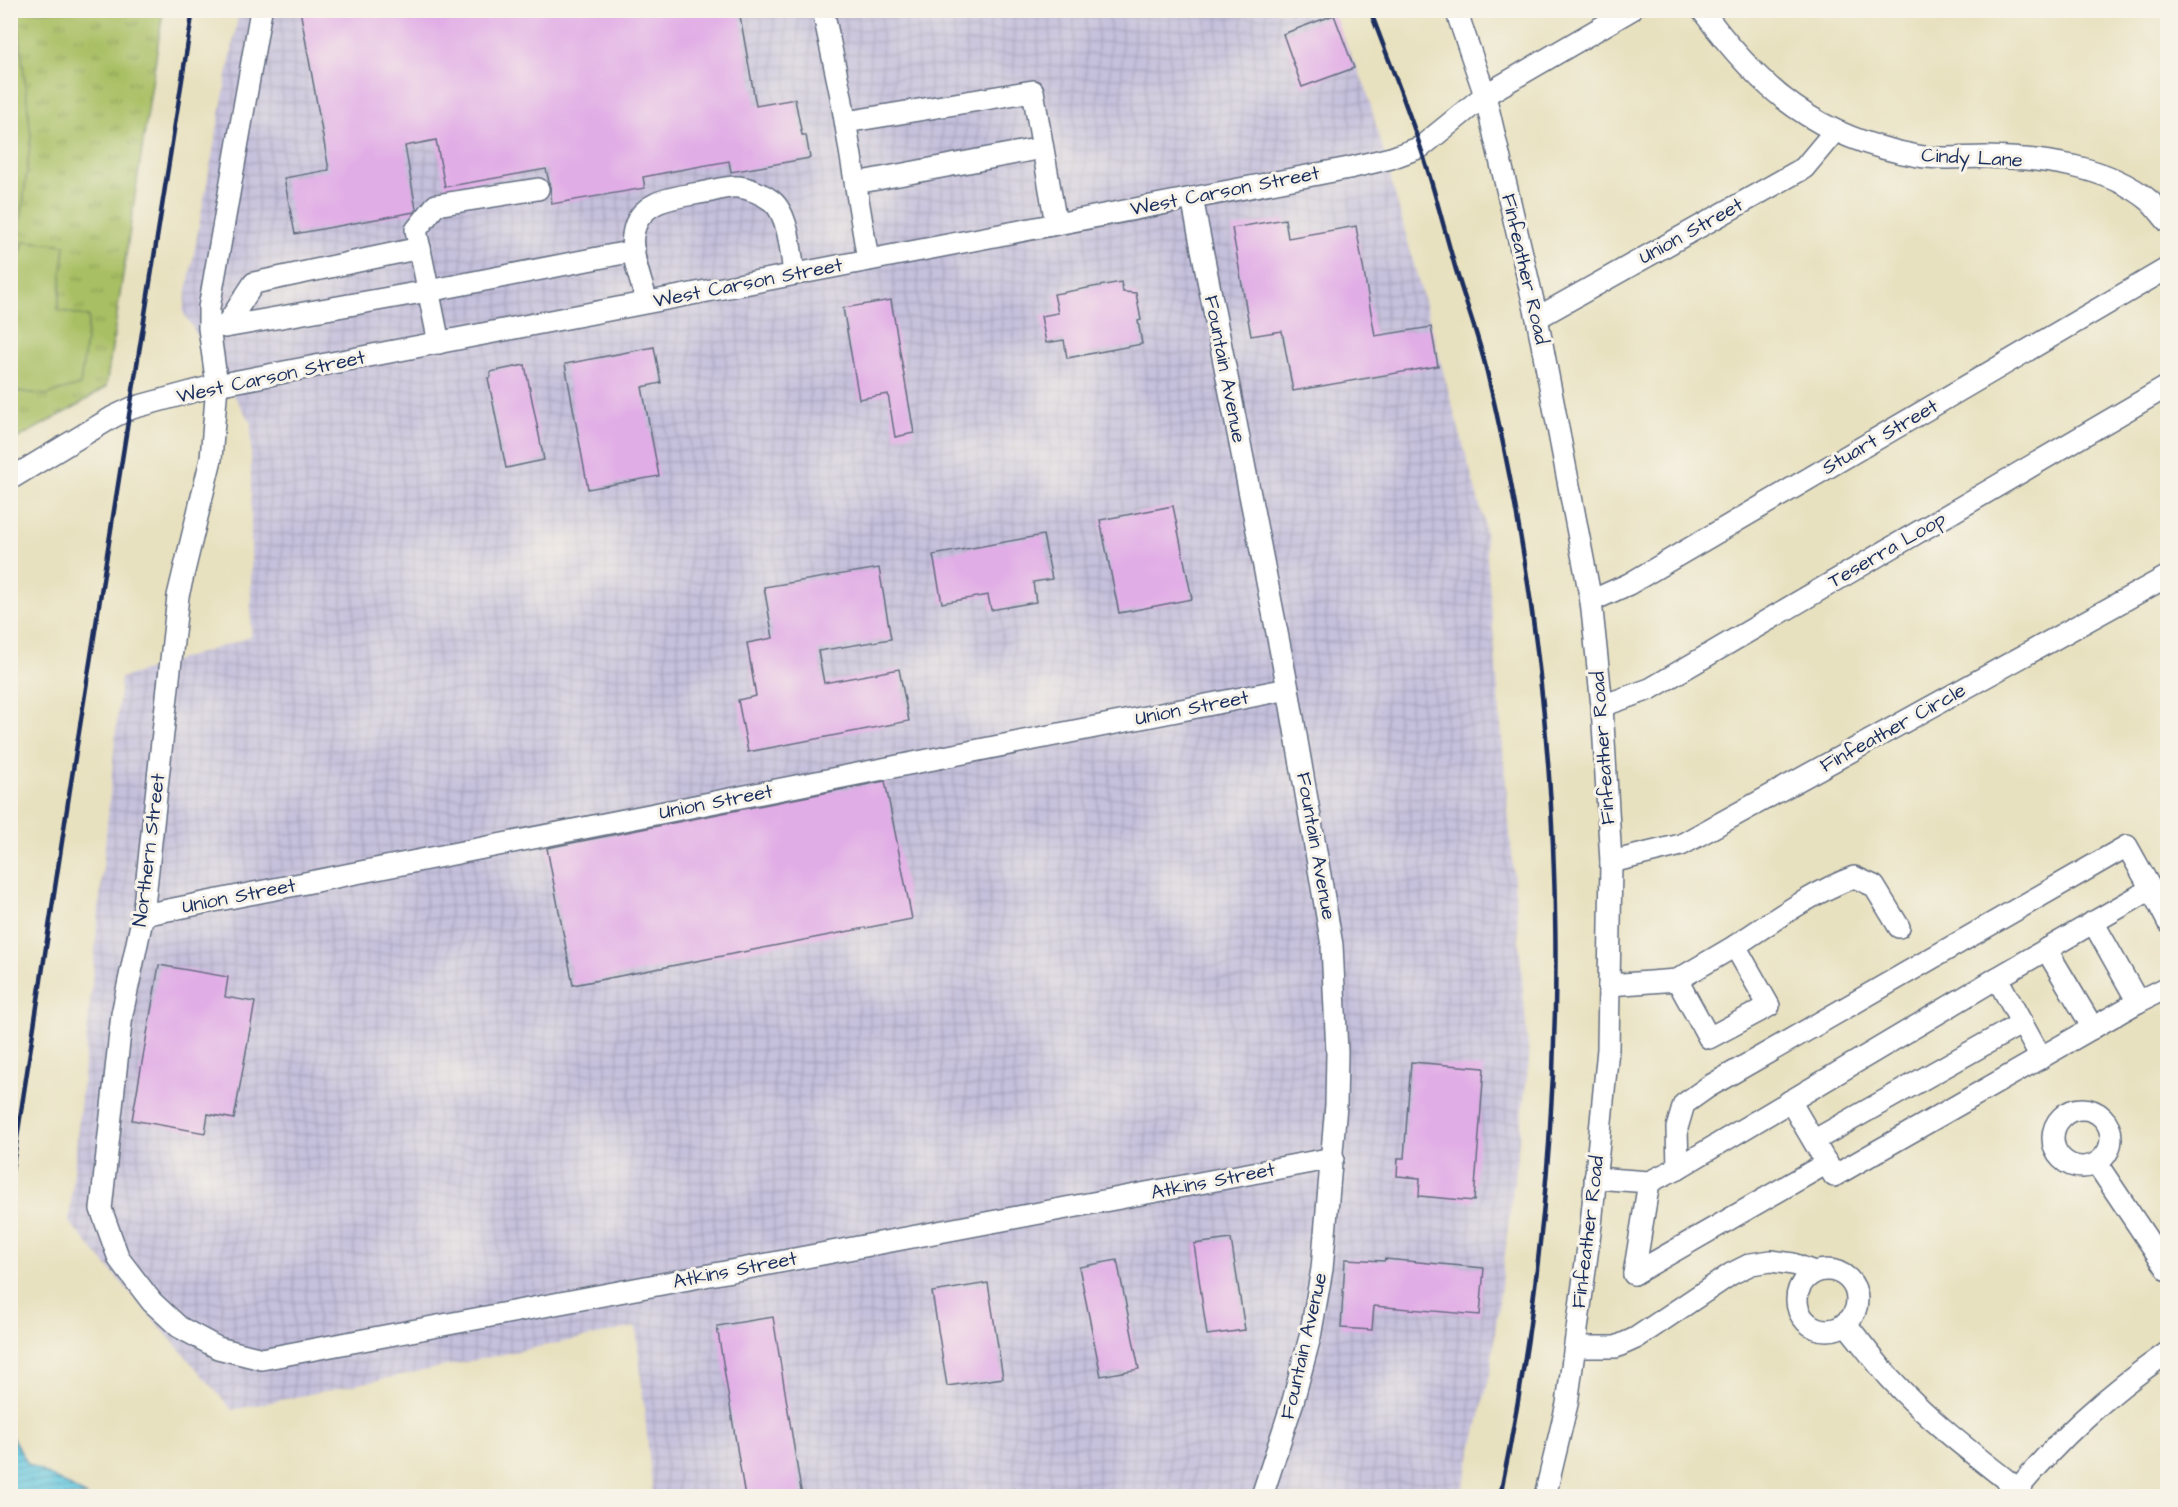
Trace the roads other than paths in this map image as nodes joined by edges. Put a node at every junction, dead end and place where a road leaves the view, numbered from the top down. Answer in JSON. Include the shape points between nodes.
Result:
{"nodes":[{"id":1,"x":261,"y":10,"type":"edge"},
{"id":2,"x":823,"y":10,"type":"edge"},
{"id":3,"x":1456,"y":10,"type":"edge"},
{"id":4,"x":1631,"y":10,"type":"edge"},
{"id":5,"x":1702,"y":10,"type":"edge"},
{"id":6,"x":1485,"y":95,"type":"junction"},
{"id":7,"x":846,"y":122,"type":"junction"},
{"id":8,"x":1834,"y":132,"type":"junction"},
{"id":9,"x":1042,"y":148,"type":"junction"},
{"id":10,"x":856,"y":183,"type":"junction"},
{"id":11,"x":538,"y":189,"type":"dead end"},
{"id":12,"x":1192,"y":198,"type":"junction"},
{"id":13,"x":2168,"y":222,"type":"edge"},
{"id":14,"x":1056,"y":224,"type":"junction"},
{"id":15,"x":420,"y":248,"type":"junction"},
{"id":16,"x":634,"y":251,"type":"junction"},
{"id":17,"x":868,"y":260,"type":"junction"},
{"id":18,"x":2168,"y":268,"type":"edge"},
{"id":19,"x":795,"y":274,"type":"junction"},
{"id":20,"x":428,"y":291,"type":"junction"},
{"id":21,"x":647,"y":302,"type":"junction"},
{"id":22,"x":1537,"y":318,"type":"junction"},
{"id":23,"x":217,"y":328,"type":"junction"},
{"id":24,"x":438,"y":343,"type":"junction"},
{"id":25,"x":217,"y":385,"type":"junction"},
{"id":26,"x":2168,"y":386,"type":"edge"},
{"id":27,"x":10,"y":479,"type":"edge"},
{"id":28,"x":2168,"y":576,"type":"edge"},
{"id":29,"x":1591,"y":601,"type":"junction"},
{"id":30,"x":1288,"y":689,"type":"junction"},
{"id":31,"x":1602,"y":706,"type":"junction"},
{"id":32,"x":1611,"y":862,"type":"junction"},
{"id":33,"x":2151,"y":889,"type":"junction"},
{"id":34,"x":143,"y":915,"type":"junction"},
{"id":35,"x":2093,"y":922,"type":"junction"},
{"id":36,"x":2168,"y":922,"type":"edge"},
{"id":37,"x":1899,"y":927,"type":"dead end"},
{"id":38,"x":1735,"y":946,"type":"junction"},
{"id":39,"x":2046,"y":950,"type":"junction"},
{"id":40,"x":1997,"y":978,"type":"junction"},
{"id":41,"x":1677,"y":980,"type":"junction"},
{"id":42,"x":1609,"y":985,"type":"junction"},
{"id":43,"x":2168,"y":987,"type":"edge"},
{"id":44,"x":2138,"y":1002,"type":"junction"},
{"id":45,"x":2022,"y":1023,"type":"junction"},
{"id":46,"x":2092,"y":1028,"type":"junction"},
{"id":47,"x":2041,"y":1058,"type":"junction"},
{"id":48,"x":1790,"y":1101,"type":"junction"},
{"id":49,"x":1815,"y":1140,"type":"junction"},
{"id":50,"x":1333,"y":1158,"type":"junction"},
{"id":51,"x":1827,"y":1163,"type":"junction"},
{"id":52,"x":2097,"y":1164,"type":"dead end"},
{"id":53,"x":1678,"y":1168,"type":"junction"},
{"id":54,"x":1595,"y":1178,"type":"junction"},
{"id":55,"x":1649,"y":1182,"type":"junction"},
{"id":56,"x":2168,"y":1270,"type":"edge"},
{"id":57,"x":1814,"y":1272,"type":"junction"},
{"id":58,"x":152,"y":1302,"type":"joint"},
{"id":59,"x":1845,"y":1323,"type":"junction"},
{"id":60,"x":1575,"y":1347,"type":"junction"},
{"id":61,"x":2168,"y":1352,"type":"edge"},
{"id":62,"x":2015,"y":1493,"type":"edge"},
{"id":63,"x":1262,"y":1497,"type":"edge"},
{"id":64,"x":1545,"y":1497,"type":"edge"}],
"edges":[{"from":1,"to":23,"type":"street","name":"Northern Street","via":[[209,308]]},
{"from":2,"to":7,"type":"street"},
{"from":3,"to":6,"type":"street","name":"Finfeather Road"},
{"from":4,"to":6,"type":"street","name":"West Carson Street"},
{"from":5,"to":8,"type":"street","name":"Cindy Lane","via":[[1754,74],[1785,102]]},
{"from":6,"to":12,"type":"street","name":"West Carson Street","via":[[1421,147],[1391,158]]},
{"from":6,"to":22,"type":"street","name":"Finfeather Road"},
{"from":7,"to":9,"type":"street","via":[[1033,91]]},
{"from":7,"to":10,"type":"street"},
{"from":8,"to":13,"type":"street","name":"Cindy Lane","via":[[1920,157],[2055,162],[2108,175],[2150,201]]},
{"from":8,"to":22,"type":"street","name":"Union Street","via":[[1804,168]]},
{"from":9,"to":10,"type":"street"},
{"from":9,"to":14,"type":"street"},
{"from":10,"to":17,"type":"street"},
{"from":11,"to":15,"type":"street","via":[[436,205],[416,230]]},
{"from":12,"to":14,"type":"street","name":"West Carson Street"},
{"from":12,"to":30,"type":"street","name":"Fountain Avenue"},
{"from":14,"to":17,"type":"street","name":"West Carson Street"},
{"from":15,"to":20,"type":"street"},
{"from":15,"to":23,"type":"street","via":[[254,283]]},
{"from":16,"to":19,"type":"street","via":[[633,234],[650,206],[661,200],[737,186],[772,201],[783,214]]},
{"from":16,"to":20,"type":"street"},
{"from":16,"to":21,"type":"street"},
{"from":17,"to":19,"type":"street","name":"West Carson Street"},
{"from":18,"to":29,"type":"street","name":"Stuart Street","via":[[1639,578]]},
{"from":19,"to":21,"type":"street","name":"West Carson Street"},
{"from":20,"to":23,"type":"street"},
{"from":20,"to":24,"type":"street"},
{"from":21,"to":24,"type":"street","name":"West Carson Street"},
{"from":22,"to":29,"type":"street","name":"Finfeather Road"},
{"from":23,"to":25,"type":"street","name":"Northern Street"},
{"from":24,"to":25,"type":"street","name":"West Carson Street"},
{"from":25,"to":27,"type":"street","name":"West Carson Street","via":[[132,408]]},
{"from":25,"to":34,"type":"street","name":"Northern Street","via":[[211,459],[178,596]]},
{"from":26,"to":31,"type":"street","name":"Teserra Loop","via":[[1650,689]]},
{"from":28,"to":32,"type":"street","name":"Finfeather Circle","via":[[1680,845]]},
{"from":29,"to":31,"type":"street","name":"Finfeather Road"},
{"from":30,"to":34,"type":"street","name":"Union Street"},
{"from":30,"to":50,"type":"street","name":"Fountain Avenue","via":[[1332,945],[1337,1053]]},
{"from":31,"to":32,"type":"street","name":"Finfeather Road"},
{"from":32,"to":42,"type":"street","name":"Finfeather Road"},
{"from":33,"to":35,"type":"street"},
{"from":33,"to":36,"type":"street"},
{"from":33,"to":53,"type":"street","via":[[2127,846],[1708,1087],[1684,1104],[1677,1128]]},
{"from":34,"to":58,"type":"street","name":"Northern Street","via":[[122,1014],[101,1209],[119,1259]]},
{"from":35,"to":39,"type":"street"},
{"from":35,"to":44,"type":"street"},
{"from":37,"to":38,"type":"street","via":[[1874,886],[1854,877],[1823,890]]},
{"from":38,"to":41,"type":"street"},
{"from":38,"to":41,"type":"street","via":[[1769,1006],[1709,1038]]},
{"from":39,"to":40,"type":"street"},
{"from":39,"to":46,"type":"street"},
{"from":40,"to":45,"type":"street"},
{"from":40,"to":48,"type":"street"},
{"from":41,"to":42,"type":"street"},
{"from":42,"to":54,"type":"street","name":"Finfeather Road","via":[[1608,1049]]},
{"from":43,"to":44,"type":"street"},
{"from":44,"to":46,"type":"street"},
{"from":45,"to":47,"type":"street"},
{"from":45,"to":49,"type":"street"},
{"from":46,"to":47,"type":"street"},
{"from":47,"to":51,"type":"street","via":[[1834,1176]]},
{"from":48,"to":49,"type":"street"},
{"from":48,"to":53,"type":"street"},
{"from":49,"to":51,"type":"street"},
{"from":50,"to":58,"type":"street","name":"Atkins Street","via":[[262,1359],[218,1348],[179,1327]]},
{"from":50,"to":63,"type":"street","name":"Fountain Avenue","via":[[1322,1269],[1310,1337]]},
{"from":51,"to":55,"type":"street","via":[[1634,1274]]},
{"from":52,"to":56,"type":"street"},
{"from":53,"to":55,"type":"street"},
{"from":54,"to":55,"type":"street"},
{"from":54,"to":60,"type":"street","name":"Finfeather Road"},
{"from":57,"to":59,"type":"street","via":[[1842,1274],[1855,1288],[1856,1307]]},
{"from":57,"to":59,"type":"street","via":[[1800,1285],[1797,1294],[1801,1314],[1816,1328],[1836,1328]]},
{"from":57,"to":60,"type":"street","via":[[1771,1261],[1751,1264],[1636,1338],[1616,1347]]},
{"from":59,"to":62,"type":"street","via":[[1890,1377]]},
{"from":60,"to":64,"type":"street","name":"Finfeather Road","via":[[1567,1404]]},
{"from":61,"to":62,"type":"street","via":[[2093,1409],[2060,1440]]}]}
